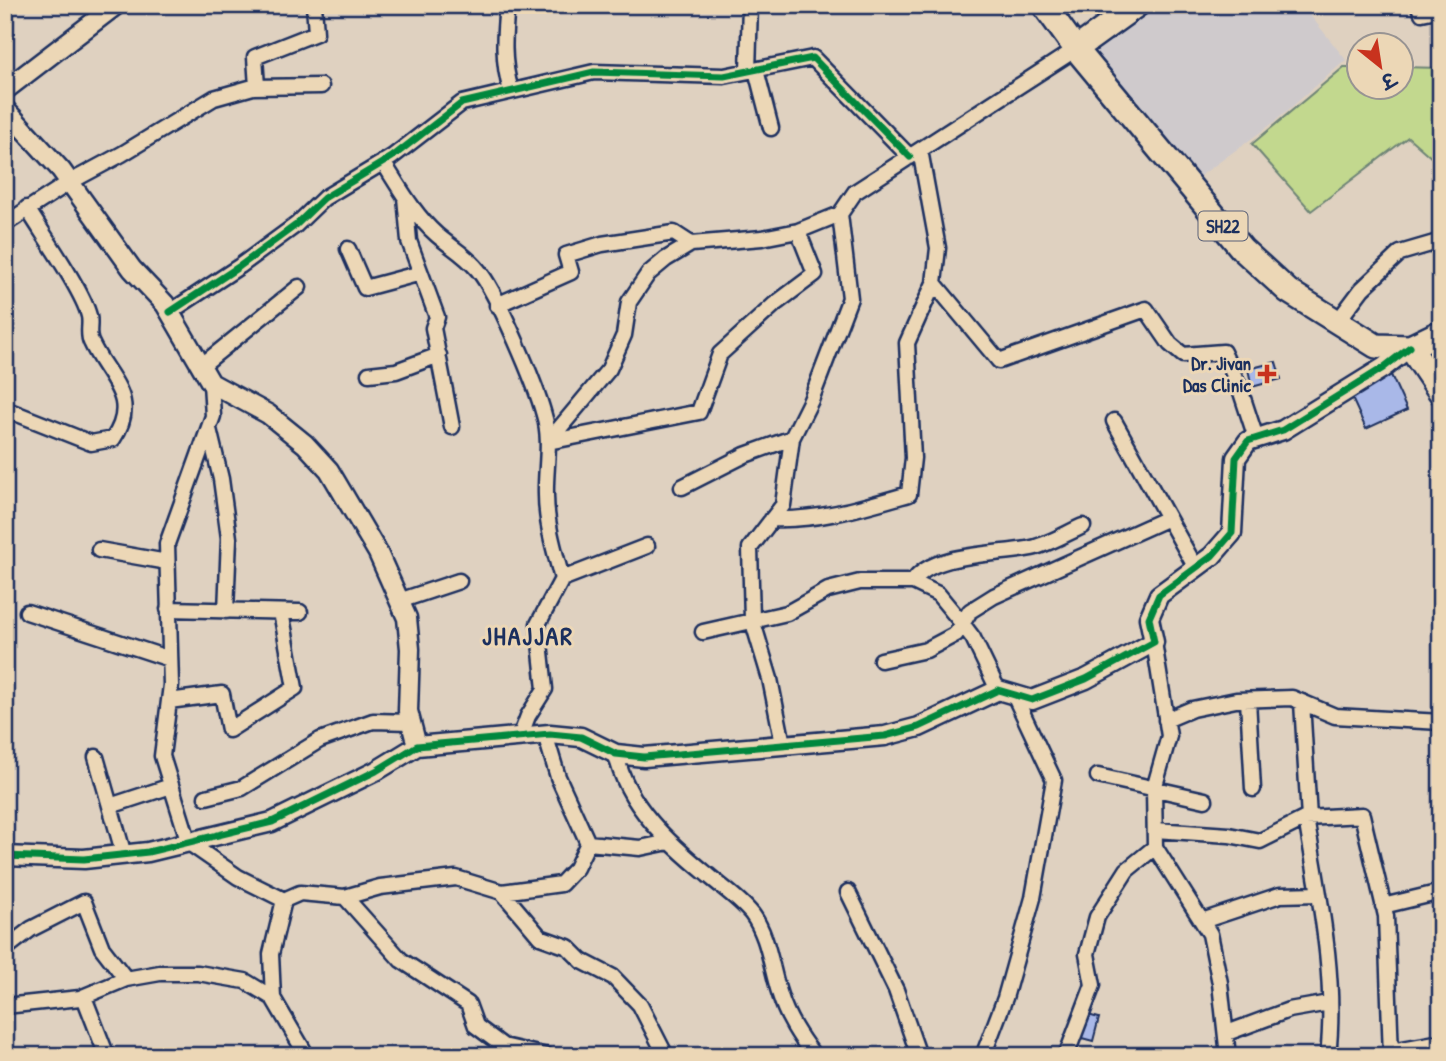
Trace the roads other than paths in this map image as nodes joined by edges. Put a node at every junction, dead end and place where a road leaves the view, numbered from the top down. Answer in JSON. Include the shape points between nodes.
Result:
{"nodes":[{"id":1,"x":116,"y":5,"type":"edge"},
{"id":2,"x":314,"y":5,"type":"edge"},
{"id":3,"x":508,"y":5,"type":"edge"},
{"id":4,"x":750,"y":5,"type":"edge"},
{"id":5,"x":1044,"y":5,"type":"edge"},
{"id":6,"x":1137,"y":5,"type":"edge"},
{"id":7,"x":1418,"y":5,"type":"edge"},
{"id":8,"x":1441,"y":9,"type":"edge"},
{"id":9,"x":1076,"y":49,"type":"junction"},
{"id":10,"x":752,"y":70,"type":"junction"},
{"id":11,"x":321,"y":86,"type":"dead end"},
{"id":12,"x":257,"y":87,"type":"junction"},
{"id":13,"x":5,"y":90,"type":"edge"},
{"id":14,"x":511,"y":90,"type":"junction"},
{"id":15,"x":5,"y":109,"type":"edge"},
{"id":16,"x":771,"y":128,"type":"dead end"},
{"id":17,"x":915,"y":153,"type":"junction"},
{"id":18,"x":383,"y":162,"type":"junction"},
{"id":19,"x":70,"y":182,"type":"junction"},
{"id":20,"x":405,"y":197,"type":"junction"},
{"id":21,"x":27,"y":208,"type":"junction"},
{"id":22,"x":840,"y":214,"type":"junction"},
{"id":23,"x":5,"y":224,"type":"edge"},
{"id":24,"x":798,"y":231,"type":"junction"},
{"id":25,"x":1441,"y":241,"type":"edge"},
{"id":26,"x":691,"y":244,"type":"junction"},
{"id":27,"x":348,"y":249,"type":"dead end"},
{"id":28,"x":421,"y":273,"type":"junction"},
{"id":29,"x":934,"y":283,"type":"junction"},
{"id":30,"x":299,"y":287,"type":"dead end"},
{"id":31,"x":497,"y":305,"type":"junction"},
{"id":32,"x":170,"y":312,"type":"junction"},
{"id":33,"x":1338,"y":321,"type":"junction"},
{"id":34,"x":1441,"y":332,"type":"edge"},
{"id":35,"x":1410,"y":347,"type":"junction"},
{"id":36,"x":439,"y":355,"type":"junction"},
{"id":37,"x":201,"y":366,"type":"junction"},
{"id":38,"x":369,"y":374,"type":"dead end"},
{"id":39,"x":211,"y":383,"type":"junction"},
{"id":40,"x":1441,"y":393,"type":"edge"},
{"id":41,"x":5,"y":409,"type":"edge"},
{"id":42,"x":1114,"y":421,"type":"dead end"},
{"id":43,"x":452,"y":427,"type":"dead end"},
{"id":44,"x":209,"y":429,"type":"junction"},
{"id":45,"x":792,"y":438,"type":"junction"},
{"id":46,"x":1256,"y":438,"type":"junction"},
{"id":47,"x":548,"y":442,"type":"junction"},
{"id":48,"x":682,"y":487,"type":"dead end"},
{"id":49,"x":1168,"y":518,"type":"junction"},
{"id":50,"x":772,"y":519,"type":"junction"},
{"id":51,"x":1083,"y":526,"type":"dead end"},
{"id":52,"x":647,"y":546,"type":"dead end"},
{"id":53,"x":99,"y":550,"type":"dead end"},
{"id":54,"x":167,"y":562,"type":"junction"},
{"id":55,"x":1196,"y":568,"type":"junction"},
{"id":56,"x":562,"y":579,"type":"junction"},
{"id":57,"x":459,"y":581,"type":"dead end"},
{"id":58,"x":913,"y":582,"type":"junction"},
{"id":59,"x":399,"y":601,"type":"junction"},
{"id":60,"x":168,"y":609,"type":"junction"},
{"id":61,"x":226,"y":611,"type":"junction"},
{"id":62,"x":27,"y":612,"type":"dead end"},
{"id":63,"x":281,"y":612,"type":"junction"},
{"id":64,"x":300,"y":612,"type":"dead end"},
{"id":65,"x":752,"y":619,"type":"junction"},
{"id":66,"x":961,"y":622,"type":"junction"},
{"id":67,"x":702,"y":632,"type":"dead end"},
{"id":68,"x":1154,"y":642,"type":"junction"},
{"id":69,"x":170,"y":659,"type":"junction"},
{"id":70,"x":881,"y":660,"type":"dead end"},
{"id":71,"x":1006,"y":692,"type":"junction"},
{"id":72,"x":1248,"y":699,"type":"junction"},
{"id":73,"x":169,"y":701,"type":"junction"},
{"id":74,"x":1302,"y":702,"type":"junction"},
{"id":75,"x":1166,"y":720,"type":"junction"},
{"id":76,"x":411,"y":722,"type":"junction"},
{"id":77,"x":1441,"y":722,"type":"edge"},
{"id":78,"x":545,"y":734,"type":"junction"},
{"id":79,"x":520,"y":737,"type":"junction"},
{"id":80,"x":783,"y":744,"type":"junction"},
{"id":81,"x":417,"y":746,"type":"junction"},
{"id":82,"x":616,"y":754,"type":"junction"},
{"id":83,"x":96,"y":757,"type":"dead end"},
{"id":84,"x":1098,"y":776,"type":"dead end"},
{"id":85,"x":171,"y":786,"type":"junction"},
{"id":86,"x":1154,"y":789,"type":"junction"},
{"id":87,"x":1253,"y":789,"type":"dead end"},
{"id":88,"x":206,"y":797,"type":"dead end"},
{"id":89,"x":1205,"y":800,"type":"dead end"},
{"id":90,"x":110,"y":806,"type":"junction"},
{"id":91,"x":1307,"y":818,"type":"junction"},
{"id":92,"x":1155,"y":830,"type":"junction"},
{"id":93,"x":669,"y":842,"type":"junction"},
{"id":94,"x":189,"y":843,"type":"junction"},
{"id":95,"x":588,"y":843,"type":"junction"},
{"id":96,"x":1155,"y":846,"type":"junction"},
{"id":97,"x":124,"y":855,"type":"junction"},
{"id":98,"x":5,"y":856,"type":"edge"},
{"id":99,"x":1441,"y":891,"type":"edge"},
{"id":100,"x":502,"y":892,"type":"junction"},
{"id":101,"x":848,"y":892,"type":"dead end"},
{"id":102,"x":1319,"y":894,"type":"junction"},
{"id":103,"x":345,"y":897,"type":"junction"},
{"id":104,"x":284,"y":900,"type":"junction"},
{"id":105,"x":1383,"y":905,"type":"junction"},
{"id":106,"x":1202,"y":921,"type":"junction"},
{"id":107,"x":5,"y":949,"type":"edge"},
{"id":108,"x":126,"y":979,"type":"junction"},
{"id":109,"x":84,"y":997,"type":"junction"},
{"id":110,"x":273,"y":998,"type":"junction"},
{"id":111,"x":1329,"y":1003,"type":"junction"},
{"id":112,"x":5,"y":1006,"type":"edge"},
{"id":113,"x":1227,"y":1033,"type":"junction"},
{"id":114,"x":1441,"y":1042,"type":"edge"},
{"id":115,"x":507,"y":1052,"type":"edge"},
{"id":116,"x":1391,"y":1053,"type":"edge"},
{"id":117,"x":107,"y":1056,"type":"edge"},
{"id":118,"x":307,"y":1056,"type":"edge"},
{"id":119,"x":547,"y":1056,"type":"edge"},
{"id":120,"x":654,"y":1056,"type":"edge"},
{"id":121,"x":660,"y":1056,"type":"edge"},
{"id":122,"x":666,"y":1056,"type":"edge"},
{"id":123,"x":814,"y":1056,"type":"edge"},
{"id":124,"x":919,"y":1056,"type":"edge"},
{"id":125,"x":982,"y":1056,"type":"edge"},
{"id":126,"x":1066,"y":1056,"type":"edge"},
{"id":127,"x":1228,"y":1056,"type":"edge"},
{"id":128,"x":1328,"y":1056,"type":"edge"}],
"edges":[{"from":1,"to":13,"type":"street"},
{"from":2,"to":12,"type":"street","via":[[316,33],[255,57]]},
{"from":3,"to":14,"type":"street","via":[[504,41]]},
{"from":4,"to":10,"type":"street"},
{"from":5,"to":9,"type":"main road"},
{"from":6,"to":9,"type":"main road"},
{"from":7,"to":8,"type":"street","via":[[1422,13]]},
{"from":9,"to":17,"type":"street"},
{"from":9,"to":33,"type":"main road","number":"SH22","via":[[1242,249],[1288,291]]},
{"from":10,"to":14,"type":"street","via":[[724,76],[594,72]]},
{"from":10,"to":16,"type":"street"},
{"from":10,"to":17,"type":"street","via":[[813,58]]},
{"from":11,"to":12,"type":"street"},
{"from":12,"to":19,"type":"street","via":[[214,97]]},
{"from":14,"to":18,"type":"street","via":[[462,103]]},
{"from":15,"to":19,"type":"street"},
{"from":17,"to":22,"type":"street","via":[[855,192]]},
{"from":17,"to":29,"type":"street","via":[[938,248]]},
{"from":18,"to":20,"type":"street"},
{"from":18,"to":32,"type":"street","via":[[324,198],[296,225]]},
{"from":19,"to":21,"type":"street"},
{"from":19,"to":32,"type":"street","via":[[132,269]]},
{"from":20,"to":28,"type":"street","via":[[409,242]]},
{"from":20,"to":31,"type":"street","via":[[436,234],[481,273]]},
{"from":21,"to":23,"type":"street"},
{"from":21,"to":41,"type":"street","via":[[89,316],[89,340],[117,384],[124,414],[113,439],[91,443]]},
{"from":22,"to":24,"type":"street"},
{"from":22,"to":45,"type":"street","via":[[850,298]]},
{"from":24,"to":26,"type":"street"},
{"from":24,"to":47,"type":"street","via":[[815,275],[720,354],[699,412]]},
{"from":25,"to":33,"type":"street","via":[[1400,253],[1362,289]]},
{"from":26,"to":31,"type":"street","via":[[674,233],[594,246],[566,256],[570,272]]},
{"from":26,"to":47,"type":"street","via":[[648,275],[629,302],[624,335],[609,369]]},
{"from":27,"to":28,"type":"street","via":[[365,288]]},
{"from":28,"to":36,"type":"street","via":[[437,317],[433,328]]},
{"from":29,"to":46,"type":"street","via":[[999,361],[1146,309],[1183,355],[1223,352]]},
{"from":29,"to":50,"type":"street","via":[[907,343],[913,458],[909,494],[845,512]]},
{"from":30,"to":37,"type":"street"},
{"from":31,"to":47,"type":"street","via":[[545,417]]},
{"from":32,"to":37,"type":"street"},
{"from":33,"to":35,"type":"main road","number":"SH22","via":[[1376,346]]},
{"from":34,"to":35,"type":"main road"},
{"from":35,"to":40,"type":"main road"},
{"from":35,"to":46,"type":"street","via":[[1283,430]]},
{"from":36,"to":38,"type":"street","via":[[396,371]]},
{"from":36,"to":43,"type":"street"},
{"from":37,"to":39,"type":"street"},
{"from":39,"to":44,"type":"street","via":[[214,416]]},
{"from":39,"to":59,"type":"street","via":[[268,414],[305,443],[329,470]]},
{"from":42,"to":49,"type":"street"},
{"from":44,"to":54,"type":"street","via":[[167,544]]},
{"from":44,"to":61,"type":"street","via":[[229,538]]},
{"from":45,"to":48,"type":"street","via":[[745,455]]},
{"from":45,"to":50,"type":"street","via":[[783,505]]},
{"from":46,"to":55,"type":"street","via":[[1248,441],[1236,458],[1232,533]]},
{"from":47,"to":56,"type":"street","via":[[545,497]]},
{"from":49,"to":55,"type":"street"},
{"from":49,"to":66,"type":"street","via":[[994,596]]},
{"from":50,"to":65,"type":"street","via":[[750,548]]},
{"from":51,"to":58,"type":"street","via":[[1035,547],[934,566],[919,573]]},
{"from":52,"to":56,"type":"street"},
{"from":53,"to":54,"type":"street"},
{"from":54,"to":60,"type":"street"},
{"from":55,"to":68,"type":"street","via":[[1159,596],[1149,618]]},
{"from":56,"to":79,"type":"street","via":[[538,624],[545,689]]},
{"from":57,"to":59,"type":"street"},
{"from":58,"to":65,"type":"street","via":[[860,582],[828,590],[787,612]]},
{"from":58,"to":66,"type":"street","via":[[938,594]]},
{"from":59,"to":76,"type":"street","via":[[407,618]]},
{"from":60,"to":61,"type":"street"},
{"from":60,"to":69,"type":"street"},
{"from":61,"to":63,"type":"street"},
{"from":62,"to":69,"type":"street"},
{"from":63,"to":64,"type":"street"},
{"from":63,"to":73,"type":"street","via":[[295,688],[229,730],[222,694]]},
{"from":65,"to":67,"type":"street"},
{"from":65,"to":80,"type":"street"},
{"from":66,"to":70,"type":"street","via":[[956,634],[926,650]]},
{"from":66,"to":71,"type":"street"},
{"from":68,"to":71,"type":"street","via":[[1086,679],[1032,701]]},
{"from":68,"to":75,"type":"street"},
{"from":69,"to":73,"type":"street"},
{"from":71,"to":80,"type":"street","via":[[885,736]]},
{"from":71,"to":125,"type":"street","via":[[1054,780],[1033,898],[1005,998]]},
{"from":72,"to":74,"type":"street"},
{"from":72,"to":75,"type":"street","via":[[1192,709]]},
{"from":72,"to":87,"type":"street"},
{"from":73,"to":85,"type":"street","via":[[162,756]]},
{"from":74,"to":77,"type":"street","via":[[1335,716]]},
{"from":74,"to":91,"type":"street"},
{"from":75,"to":86,"type":"street","via":[[1169,736]]},
{"from":76,"to":81,"type":"street"},
{"from":76,"to":88,"type":"street","via":[[373,721],[320,740],[242,788]]},
{"from":78,"to":79,"type":"street"},
{"from":78,"to":82,"type":"street","via":[[581,737]]},
{"from":78,"to":95,"type":"street","via":[[558,777]]},
{"from":79,"to":81,"type":"street"},
{"from":80,"to":82,"type":"street","via":[[644,757]]},
{"from":81,"to":94,"type":"street","via":[[272,822]]},
{"from":82,"to":93,"type":"street","via":[[619,770],[635,797]]},
{"from":83,"to":90,"type":"street"},
{"from":84,"to":86,"type":"street"},
{"from":85,"to":90,"type":"street"},
{"from":85,"to":94,"type":"street"},
{"from":86,"to":89,"type":"street"},
{"from":86,"to":92,"type":"street"},
{"from":90,"to":97,"type":"street"},
{"from":91,"to":92,"type":"street","via":[[1260,841]]},
{"from":91,"to":102,"type":"street"},
{"from":91,"to":105,"type":"street","via":[[1362,815]]},
{"from":92,"to":96,"type":"street"},
{"from":93,"to":95,"type":"street","via":[[640,848]]},
{"from":93,"to":123,"type":"street","via":[[754,917],[780,997]]},
{"from":94,"to":97,"type":"street"},
{"from":94,"to":104,"type":"street","via":[[238,877]]},
{"from":95,"to":100,"type":"street","via":[[576,868],[561,884]]},
{"from":96,"to":106,"type":"street"},
{"from":96,"to":126,"type":"street","via":[[1127,870],[1097,917],[1087,954],[1093,985]]},
{"from":97,"to":98,"type":"street","via":[[84,859]]},
{"from":99,"to":105,"type":"street"},
{"from":100,"to":103,"type":"street","via":[[456,878],[380,887]]},
{"from":100,"to":122,"type":"street","via":[[540,937],[568,947],[622,986],[640,1005]]},
{"from":101,"to":124,"type":"street","via":[[896,990]]},
{"from":102,"to":106,"type":"street","via":[[1280,895]]},
{"from":102,"to":111,"type":"street"},
{"from":103,"to":104,"type":"street","via":[[300,893]]},
{"from":103,"to":115,"type":"street","via":[[401,960],[468,1004],[475,1026]]},
{"from":104,"to":110,"type":"street","via":[[271,954]]},
{"from":105,"to":116,"type":"street"},
{"from":106,"to":113,"type":"street","via":[[1210,934]]},
{"from":107,"to":108,"type":"street","via":[[84,902],[102,948]]},
{"from":108,"to":109,"type":"street"},
{"from":108,"to":110,"type":"street","via":[[160,973],[198,974],[245,981]]},
{"from":109,"to":112,"type":"street"},
{"from":109,"to":117,"type":"street"},
{"from":110,"to":118,"type":"street"},
{"from":111,"to":113,"type":"street","via":[[1289,1010]]},
{"from":111,"to":128,"type":"street"},
{"from":113,"to":127,"type":"street"},
{"from":114,"to":116,"type":"street"},
{"from":115,"to":119,"type":"street"},
{"from":120,"to":121,"type":"street"}]}
